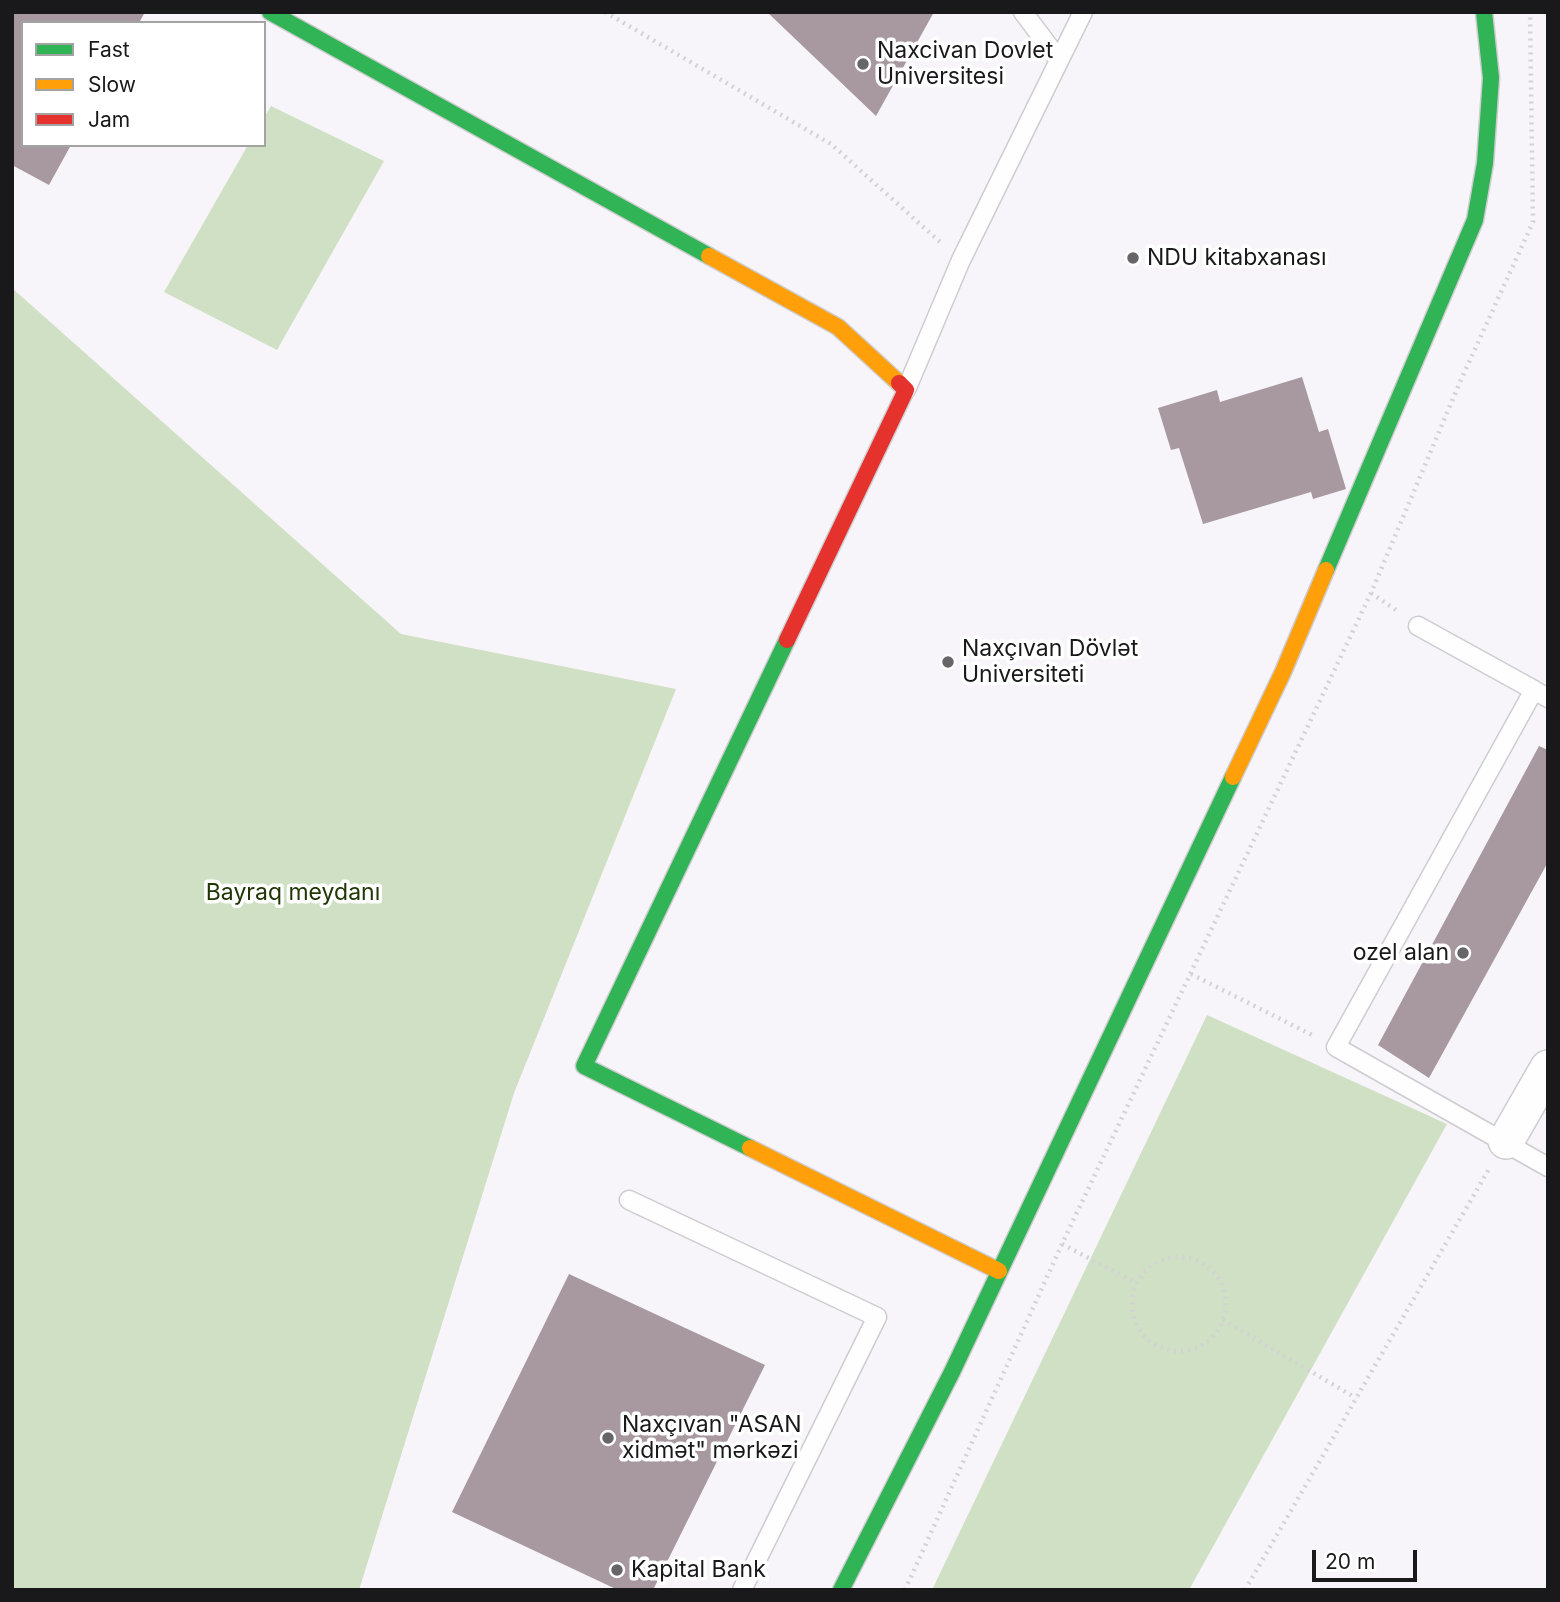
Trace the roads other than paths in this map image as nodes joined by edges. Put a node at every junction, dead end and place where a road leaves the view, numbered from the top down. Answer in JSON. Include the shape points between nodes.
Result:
{"nodes":[{"id":1,"x":270,"y":12,"type":"edge"},
{"id":2,"x":1023,"y":12,"type":"edge"},
{"id":3,"x":1083,"y":12,"type":"edge"},
{"id":4,"x":1484,"y":12,"type":"edge"},
{"id":5,"x":1059,"y":60,"type":"junction"},
{"id":6,"x":906,"y":390,"type":"junction"},
{"id":7,"x":1418,"y":626,"type":"dead end"},
{"id":8,"x":1541,"y":694,"type":"edge"},
{"id":9,"x":1548,"y":1068,"type":"edge"},
{"id":10,"x":1506,"y":1141,"type":"junction"},
{"id":11,"x":1548,"y":1167,"type":"edge"},
{"id":12,"x":629,"y":1200,"type":"dead end"},
{"id":13,"x":999,"y":1271,"type":"junction"},
{"id":14,"x":742,"y":1590,"type":"edge"},
{"id":15,"x":841,"y":1590,"type":"edge"}],
"edges":[{"from":1,"to":6,"type":"street","via":[[838,327]]},
{"from":2,"to":5,"type":"lane"},
{"from":3,"to":5,"type":"lane"},
{"from":4,"to":13,"type":"street","via":[[1491,78],[1485,163],[1475,220],[1283,673]]},
{"from":5,"to":6,"type":"lane","via":[[961,260]]},
{"from":6,"to":13,"type":"street","via":[[584,1066]]},
{"from":7,"to":8,"type":"lane"},
{"from":8,"to":10,"type":"lane","via":[[1336,1047]]},
{"from":9,"to":10,"type":"street"},
{"from":10,"to":11,"type":"lane"},
{"from":12,"to":14,"type":"lane","via":[[877,1317]]},
{"from":13,"to":15,"type":"street"}]}
